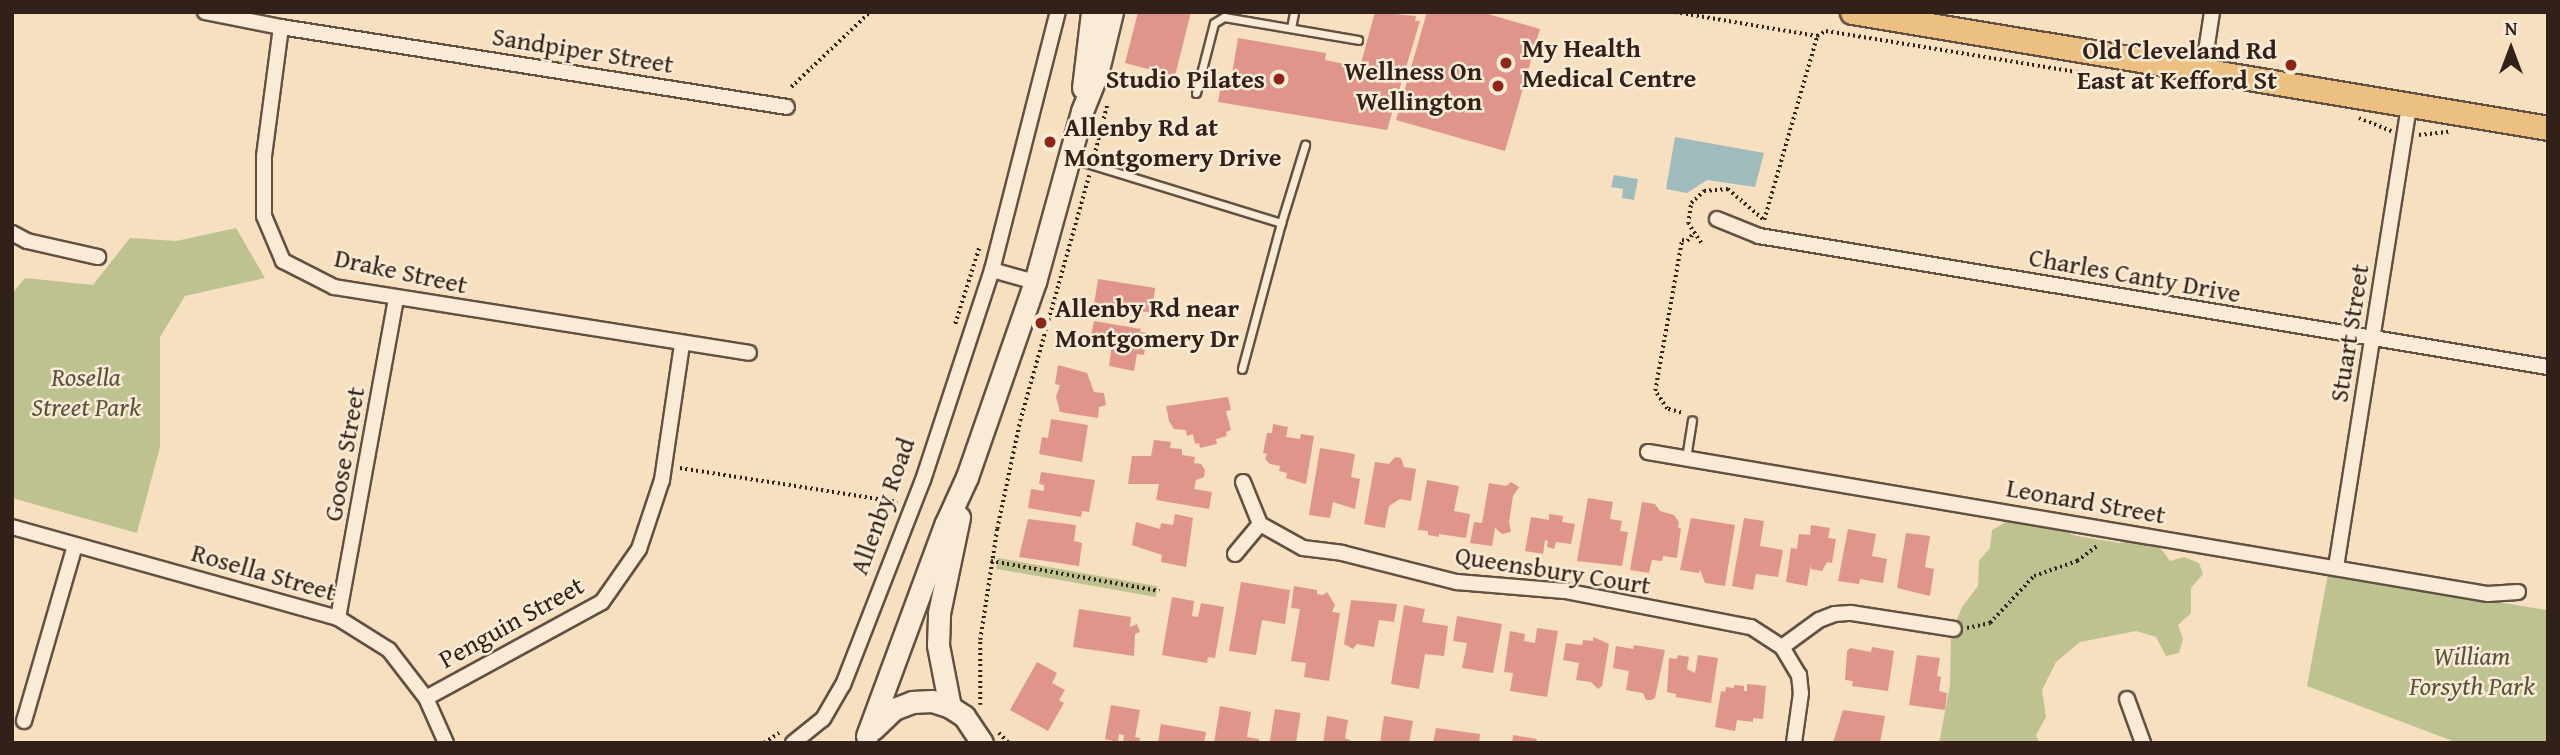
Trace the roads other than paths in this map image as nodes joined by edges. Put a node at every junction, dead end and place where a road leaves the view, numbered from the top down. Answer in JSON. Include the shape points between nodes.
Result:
{"nodes":[{"id":1,"x":205,"y":12,"type":"edge"},
{"id":2,"x":1058,"y":12,"type":"edge"},
{"id":3,"x":1092,"y":12,"type":"edge"},
{"id":4,"x":1112,"y":12,"type":"edge"},
{"id":5,"x":1294,"y":12,"type":"edge"},
{"id":6,"x":1853,"y":12,"type":"edge"},
{"id":7,"x":2212,"y":12,"type":"edge"},
{"id":8,"x":281,"y":27,"type":"junction"},
{"id":9,"x":1291,"y":28,"type":"junction"},
{"id":10,"x":1358,"y":40,"type":"dead end"},
{"id":11,"x":2203,"y":71,"type":"junction"},
{"id":12,"x":1196,"y":93,"type":"dead end"},
{"id":13,"x":2409,"y":106,"type":"junction"},
{"id":14,"x":787,"y":107,"type":"dead end"},
{"id":15,"x":1082,"y":111,"type":"junction"},
{"id":16,"x":2548,"y":128,"type":"edge"},
{"id":17,"x":1305,"y":145,"type":"dead end"},
{"id":18,"x":1069,"y":158,"type":"junction"},
{"id":19,"x":1717,"y":219,"type":"dead end"},
{"id":20,"x":1281,"y":223,"type":"junction"},
{"id":21,"x":12,"y":233,"type":"edge"},
{"id":22,"x":98,"y":257,"type":"dead end"},
{"id":23,"x":992,"y":270,"type":"junction"},
{"id":24,"x":1035,"y":282,"type":"junction"},
{"id":25,"x":396,"y":298,"type":"junction"},
{"id":26,"x":2373,"y":340,"type":"junction"},
{"id":27,"x":682,"y":344,"type":"junction"},
{"id":28,"x":749,"y":354,"type":"dead end"},
{"id":29,"x":2548,"y":367,"type":"edge"},
{"id":30,"x":1242,"y":369,"type":"dead end"},
{"id":31,"x":1692,"y":419,"type":"road end"},
{"id":32,"x":1648,"y":452,"type":"dead end"},
{"id":33,"x":1686,"y":458,"type":"junction"},
{"id":34,"x":967,"y":477,"type":"junction"},
{"id":35,"x":1243,"y":482,"type":"dead end"},
{"id":36,"x":1260,"y":524,"type":"junction"},
{"id":37,"x":12,"y":527,"type":"edge"},
{"id":38,"x":75,"y":545,"type":"junction"},
{"id":39,"x":1235,"y":554,"type":"dead end"},
{"id":40,"x":2336,"y":567,"type":"junction"},
{"id":41,"x":2518,"y":592,"type":"dead end"},
{"id":42,"x":338,"y":618,"type":"junction"},
{"id":43,"x":1954,"y":629,"type":"road end"},
{"id":44,"x":1782,"y":647,"type":"junction"},
{"id":45,"x":426,"y":698,"type":"junction"},
{"id":46,"x":2127,"y":699,"type":"dead end"},
{"id":47,"x":950,"y":707,"type":"junction"},
{"id":48,"x":24,"y":721,"type":"dead end"},
{"id":49,"x":986,"y":739,"type":"edge"},
{"id":50,"x":866,"y":740,"type":"edge"},
{"id":51,"x":446,"y":743,"type":"edge"},
{"id":52,"x":793,"y":743,"type":"edge"},
{"id":53,"x":1794,"y":743,"type":"edge"},
{"id":54,"x":2143,"y":743,"type":"edge"}],
"edges":[{"from":1,"to":8,"type":"street","name":"Sandpiper Street"},
{"from":2,"to":23,"type":"street","name":"Allenby Road"},
{"from":3,"to":15,"type":"main road"},
{"from":4,"to":15,"type":"main road","via":[[1097,74]]},
{"from":5,"to":9,"type":"lane"},
{"from":6,"to":11,"type":"main road"},
{"from":7,"to":11,"type":"street"},
{"from":8,"to":14,"type":"street","name":"Sandpiper Street"},
{"from":8,"to":25,"type":"street","name":"Drake Street","via":[[264,156],[264,216],[283,261],[334,287]]},
{"from":9,"to":10,"type":"lane"},
{"from":9,"to":12,"type":"lane","via":[[1224,17],[1214,23]]},
{"from":11,"to":13,"type":"main road"},
{"from":13,"to":16,"type":"main road"},
{"from":13,"to":26,"type":"street","name":"Stuart Street"},
{"from":15,"to":18,"type":"main road"},
{"from":17,"to":20,"type":"lane"},
{"from":18,"to":20,"type":"lane"},
{"from":18,"to":24,"type":"main road"},
{"from":19,"to":26,"type":"street","name":"Charles Canty Drive","via":[[1759,236]]},
{"from":20,"to":30,"type":"lane"},
{"from":21,"to":22,"type":"street","via":[[27,241]]},
{"from":23,"to":24,"type":"street"},
{"from":23,"to":52,"type":"street","name":"Allenby Road","via":[[923,481],[843,685],[823,719]]},
{"from":24,"to":34,"type":"main road"},
{"from":25,"to":27,"type":"street","name":"Drake Street"},
{"from":25,"to":42,"type":"street","name":"Goose Street"},
{"from":26,"to":29,"type":"street","name":"Charles Canty Drive"},
{"from":26,"to":40,"type":"street","name":"Stuart Street"},
{"from":27,"to":28,"type":"street","name":"Drake Street"},
{"from":27,"to":45,"type":"street","name":"Penguin Street","via":[[664,465],[639,549],[602,601]]},
{"from":31,"to":33,"type":"lane"},
{"from":32,"to":33,"type":"street","name":"Leonard Street"},
{"from":33,"to":40,"type":"street","name":"Leonard Street"},
{"from":34,"to":47,"type":"main road","via":[[939,613],[938,645]]},
{"from":34,"to":50,"type":"main road"},
{"from":35,"to":36,"type":"street"},
{"from":36,"to":39,"type":"street"},
{"from":36,"to":44,"type":"street","name":"Queensbury Court","via":[[1303,548],[1342,553],[1457,582],[1565,591],[1751,626]]},
{"from":37,"to":38,"type":"street","name":"Rosella Street"},
{"from":38,"to":42,"type":"street","name":"Rosella Street"},
{"from":38,"to":48,"type":"street"},
{"from":40,"to":41,"type":"street","name":"Leonard Street","via":[[2488,594]]},
{"from":42,"to":45,"type":"street","name":"Rosella Street","via":[[389,650]]},
{"from":43,"to":44,"type":"street","via":[[1835,614]]},
{"from":44,"to":53,"type":"street","name":"Queensbury Court","via":[[1798,675],[1801,693]]},
{"from":45,"to":51,"type":"street","name":"Rosella Street"},
{"from":46,"to":54,"type":"street"},
{"from":47,"to":49,"type":"main road"},
{"from":47,"to":50,"type":"main road","via":[[932,701],[912,702],[886,715]]}]}
